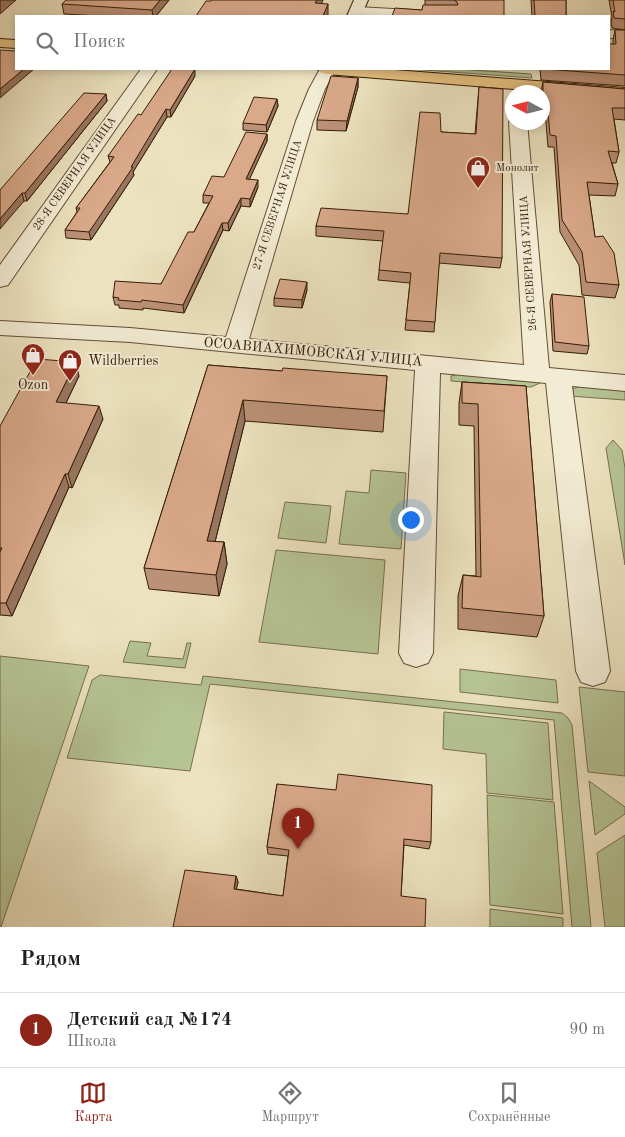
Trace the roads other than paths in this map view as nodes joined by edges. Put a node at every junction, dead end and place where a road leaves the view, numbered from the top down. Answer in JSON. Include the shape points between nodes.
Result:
{"nodes":[{"id":1,"x":358,"y":9,"type":"edge"},
{"id":2,"x":435,"y":15,"type":"edge"},
{"id":3,"x":610,"y":34,"type":"edge"},
{"id":4,"x":625,"y":35,"type":"edge"},
{"id":5,"x":0,"y":43,"type":"edge"},
{"id":6,"x":15,"y":44,"type":"edge"},
{"id":7,"x":148,"y":70,"type":"edge"},
{"id":8,"x":326,"y":70,"type":"edge"},
{"id":9,"x":337,"y":70,"type":"edge"},
{"id":10,"x":505,"y":87,"type":"edge"},
{"id":11,"x":550,"y":90,"type":"edge"},
{"id":12,"x":625,"y":93,"type":"edge"},
{"id":13,"x":519,"y":130,"type":"edge"},
{"id":14,"x":0,"y":280,"type":"edge"},
{"id":15,"x":0,"y":328,"type":"edge"},
{"id":16,"x":235,"y":345,"type":"junction"},
{"id":17,"x":428,"y":363,"type":"junction"},
{"id":18,"x":548,"y":375,"type":"junction"},
{"id":19,"x":625,"y":383,"type":"edge"},
{"id":20,"x":416,"y":653,"type":"dead end"},
{"id":21,"x":592,"y":670,"type":"dead end"}],
"edges":[{"from":1,"to":2,"type":"street"},
{"from":3,"to":4,"type":"street"},
{"from":5,"to":6,"type":"main road"},
{"from":7,"to":14,"type":"street","name":"28-Я СЕВЕРНАЯ УЛИЦА"},
{"from":8,"to":16,"type":"street","name":"27-Я СЕВЕРНАЯ УЛИЦА","via":[[318,84],[276,208]]},
{"from":9,"to":10,"type":"main road"},
{"from":11,"to":12,"type":"main road"},
{"from":13,"to":18,"type":"street","name":"26-Я СЕВЕРНАЯ УЛИЦА"},
{"from":15,"to":16,"type":"street","name":"ОСОАВИАХИМОВСКАЯ УЛИЦА"},
{"from":16,"to":17,"type":"street","name":"ОСОАВИАХИМОВСКАЯ УЛИЦА"},
{"from":17,"to":18,"type":"street","name":"ОСОАВИАХИМОВСКАЯ УЛИЦА"},
{"from":17,"to":20,"type":"street"},
{"from":18,"to":19,"type":"street","name":"ОСОАВИАХИМОВСКАЯ УЛИЦА"},
{"from":18,"to":21,"type":"street","name":"26-Я СЕВЕРНАЯ УЛИЦА"}]}
